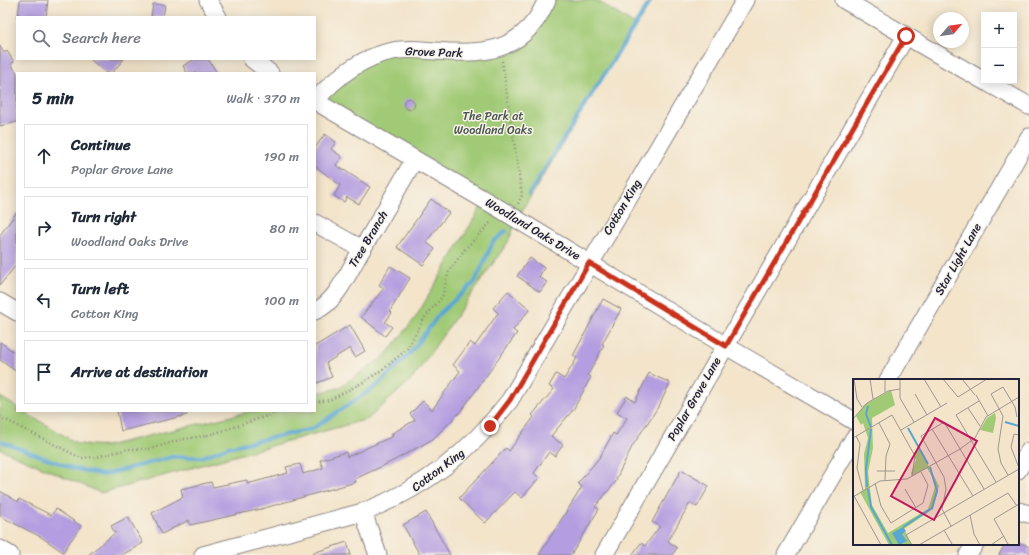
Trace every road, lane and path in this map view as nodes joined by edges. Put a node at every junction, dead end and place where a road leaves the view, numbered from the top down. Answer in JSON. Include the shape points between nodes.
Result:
{"nodes":[{"id":1,"x":208,"y":0,"type":"edge"},
{"id":2,"x":547,"y":0,"type":"edge"},
{"id":3,"x":745,"y":0,"type":"edge"},
{"id":4,"x":844,"y":0,"type":"edge"},
{"id":5,"x":217,"y":16,"type":"edge"},
{"id":6,"x":906,"y":36,"type":"junction"},
{"id":7,"x":498,"y":47,"type":"junction"},
{"id":8,"x":253,"y":60,"type":"edge"},
{"id":9,"x":269,"y":72,"type":"edge"},
{"id":10,"x":981,"y":79,"type":"edge"},
{"id":11,"x":989,"y":84,"type":"edge"},
{"id":12,"x":316,"y":100,"type":"edge"},
{"id":13,"x":316,"y":102,"type":"edge"},
{"id":14,"x":1029,"y":106,"type":"edge"},
{"id":15,"x":1029,"y":137,"type":"edge"},
{"id":16,"x":414,"y":160,"type":"junction"},
{"id":17,"x":506,"y":212,"type":"junction"},
{"id":18,"x":316,"y":224,"type":"edge"},
{"id":19,"x":362,"y":249,"type":"junction"},
{"id":20,"x":589,"y":263,"type":"junction"},
{"id":21,"x":0,"y":302,"type":"edge"},
{"id":22,"x":316,"y":310,"type":"edge"},
{"id":23,"x":16,"y":311,"type":"edge"},
{"id":24,"x":726,"y":346,"type":"junction"},
{"id":25,"x":889,"y":379,"type":"edge"},
{"id":26,"x":316,"y":402,"type":"edge"},
{"id":27,"x":279,"y":412,"type":"edge"},
{"id":28,"x":0,"y":417,"type":"edge"},
{"id":29,"x":853,"y":420,"type":"edge"},
{"id":30,"x":853,"y":440,"type":"edge"},
{"id":31,"x":1029,"y":451,"type":"edge"},
{"id":32,"x":1019,"y":468,"type":"edge"},
{"id":33,"x":1019,"y":511,"type":"edge"},
{"id":34,"x":363,"y":512,"type":"junction"},
{"id":35,"x":1029,"y":514,"type":"edge"},
{"id":36,"x":974,"y":545,"type":"edge"},
{"id":37,"x":0,"y":549,"type":"edge"},
{"id":38,"x":10,"y":555,"type":"edge"},
{"id":39,"x":203,"y":555,"type":"edge"},
{"id":40,"x":378,"y":555,"type":"edge"},
{"id":41,"x":604,"y":555,"type":"edge"},
{"id":42,"x":786,"y":555,"type":"edge"},
{"id":43,"x":968,"y":555,"type":"edge"}],
"edges":[{"from":1,"to":5,"type":"street"},
{"from":2,"to":7,"type":"street","name":"Grove Park","via":[[535,21],[523,34]]},
{"from":3,"to":20,"type":"street","name":"Cotton King"},
{"from":4,"to":6,"type":"street"},
{"from":6,"to":10,"type":"street"},
{"from":6,"to":24,"type":"street","name":"Poplar Grove Lane"},
{"from":7,"to":12,"type":"street","name":"Grove Park","via":[[485,52],[461,53],[408,49],[373,56],[348,69]]},
{"from":7,"to":17,"type":"path","via":[[502,59],[522,195]]},
{"from":8,"to":9,"type":"street"},
{"from":11,"to":14,"type":"street"},
{"from":13,"to":16,"type":"street","name":"Woodland Oaks Drive"},
{"from":15,"to":25,"type":"street","name":"Star Light Lane"},
{"from":16,"to":17,"type":"street","name":"Woodland Oaks Drive"},
{"from":16,"to":19,"type":"street","name":"Tree Branch"},
{"from":17,"to":20,"type":"street","name":"Woodland Oaks Drive"},
{"from":17,"to":26,"type":"path","via":[[466,248],[449,271],[442,297],[425,317],[407,349],[386,368],[367,380],[330,400]]},
{"from":18,"to":19,"type":"street"},
{"from":19,"to":22,"type":"street","name":"Tree Branch","via":[[336,292]]},
{"from":20,"to":24,"type":"street","name":"Woodland Oaks Drive"},
{"from":20,"to":34,"type":"street","name":"Cotton King","via":[[510,400],[490,426],[456,459],[436,474],[408,492]]},
{"from":21,"to":23,"type":"street"},
{"from":24,"to":29,"type":"street","name":"Woodland Oaks Drive"},
{"from":24,"to":41,"type":"street","name":"Poplar Grove Lane"},
{"from":27,"to":28,"type":"path","via":[[209,435],[179,440],[151,449],[129,449],[81,458]]},
{"from":30,"to":42,"type":"street"},
{"from":31,"to":32,"type":"street"},
{"from":33,"to":35,"type":"street"},
{"from":34,"to":39,"type":"street","name":"Cotton King"},
{"from":34,"to":40,"type":"street"},
{"from":36,"to":43,"type":"street"},
{"from":37,"to":38,"type":"street"}]}
